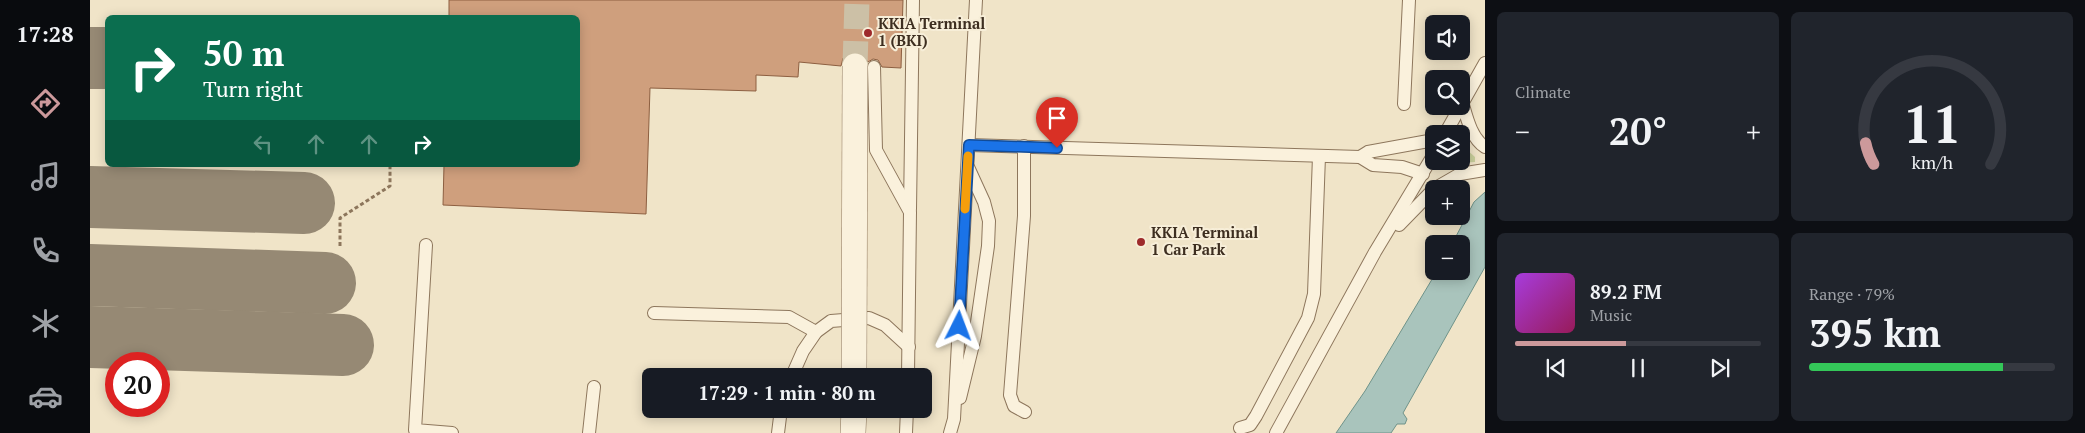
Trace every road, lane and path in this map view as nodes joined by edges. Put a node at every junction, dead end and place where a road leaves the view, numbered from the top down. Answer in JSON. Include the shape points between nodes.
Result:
{"nodes":[{"id":1,"x":913,"y":0,"type":"edge"},
{"id":2,"x":976,"y":0,"type":"edge"},
{"id":3,"x":1409,"y":0,"type":"edge"},
{"id":4,"x":1485,"y":63,"type":"edge"},
{"id":5,"x":865,"y":67,"type":"joint"},
{"id":6,"x":1470,"y":92,"type":"edge"},
{"id":7,"x":1404,"y":104,"type":"dead end"},
{"id":8,"x":1466,"y":115,"type":"edge"},
{"id":9,"x":1425,"y":142,"type":"edge"},
{"id":10,"x":969,"y":145,"type":"junction"},
{"id":11,"x":1024,"y":146,"type":"junction"},
{"id":12,"x":1485,"y":147,"type":"edge"},
{"id":13,"x":1319,"y":156,"type":"junction"},
{"id":14,"x":1360,"y":157,"type":"junction"},
{"id":15,"x":967,"y":164,"type":"junction"},
{"id":16,"x":390,"y":167,"type":"edge"},
{"id":17,"x":1425,"y":169,"type":"edge"},
{"id":18,"x":1485,"y":170,"type":"edge"},
{"id":19,"x":1422,"y":174,"type":"junction"},
{"id":20,"x":1450,"y":180,"type":"edge"},
{"id":21,"x":1425,"y":197,"type":"edge"},
{"id":22,"x":910,"y":212,"type":"junction"},
{"id":23,"x":426,"y":245,"type":"dead end"},
{"id":24,"x":340,"y":246,"type":"dead end"},
{"id":25,"x":1375,"y":252,"type":"junction"},
{"id":26,"x":654,"y":313,"type":"dead end"},
{"id":27,"x":816,"y":332,"type":"junction"},
{"id":28,"x":909,"y":347,"type":"junction"},
{"id":29,"x":795,"y":368,"type":"edge"},
{"id":30,"x":854,"y":368,"type":"edge"},
{"id":31,"x":908,"y":368,"type":"edge"},
{"id":32,"x":594,"y":387,"type":"dead end"},
{"id":33,"x":1025,"y":412,"type":"dead end"},
{"id":34,"x":780,"y":418,"type":"edge"},
{"id":35,"x":854,"y":418,"type":"edge"},
{"id":36,"x":907,"y":418,"type":"edge"},
{"id":37,"x":954,"y":419,"type":"junction"},
{"id":38,"x":1240,"y":428,"type":"dead end"},
{"id":39,"x":413,"y":432,"type":"edge"},
{"id":40,"x":452,"y":433,"type":"edge"},
{"id":41,"x":589,"y":433,"type":"edge"},
{"id":42,"x":778,"y":433,"type":"edge"},
{"id":43,"x":853,"y":433,"type":"edge"},
{"id":44,"x":906,"y":433,"type":"edge"},
{"id":45,"x":950,"y":433,"type":"edge"},
{"id":46,"x":1276,"y":433,"type":"edge"}],
"edges":[{"from":1,"to":22,"type":"lane"},
{"from":2,"to":10,"type":"lane"},
{"from":3,"to":7,"type":"lane"},
{"from":4,"to":6,"type":"lane"},
{"from":5,"to":22,"type":"lane","via":[[876,150]]},
{"from":5,"to":30,"type":"street","bridge":true},
{"from":8,"to":12,"type":"lane","via":[[1480,144]]},
{"from":9,"to":14,"type":"lane","via":[[1368,152]]},
{"from":10,"to":11,"type":"lane"},
{"from":10,"to":15,"type":"lane"},
{"from":11,"to":13,"type":"lane"},
{"from":11,"to":33,"type":"lane","via":[[1024,216],[1010,395],[1014,406]]},
{"from":13,"to":14,"type":"lane"},
{"from":13,"to":38,"type":"lane","via":[[1314,294],[1308,318],[1256,416],[1250,425]]},
{"from":14,"to":19,"type":"lane","via":[[1373,165],[1402,166]]},
{"from":15,"to":37,"type":"lane"},
{"from":15,"to":37,"type":"lane","via":[[989,221],[988,246],[975,336]]},
{"from":16,"to":24,"type":"path","via":[[390,186],[340,218]]},
{"from":17,"to":19,"type":"lane"},
{"from":18,"to":20,"type":"lane","via":[[1460,174]]},
{"from":19,"to":25,"type":"lane"},
{"from":21,"to":25,"type":"lane"},
{"from":22,"to":28,"type":"lane"},
{"from":23,"to":39,"type":"lane"},
{"from":25,"to":46,"type":"lane"},
{"from":26,"to":27,"type":"lane","via":[[789,317]]},
{"from":27,"to":28,"type":"lane","via":[[831,321],[869,318],[885,325]]},
{"from":27,"to":29,"type":"lane"},
{"from":28,"to":31,"type":"lane"},
{"from":32,"to":41,"type":"lane"},
{"from":34,"to":42,"type":"lane"},
{"from":35,"to":43,"type":"street"},
{"from":36,"to":44,"type":"lane"},
{"from":37,"to":45,"type":"lane"},
{"from":39,"to":40,"type":"lane"}]}
